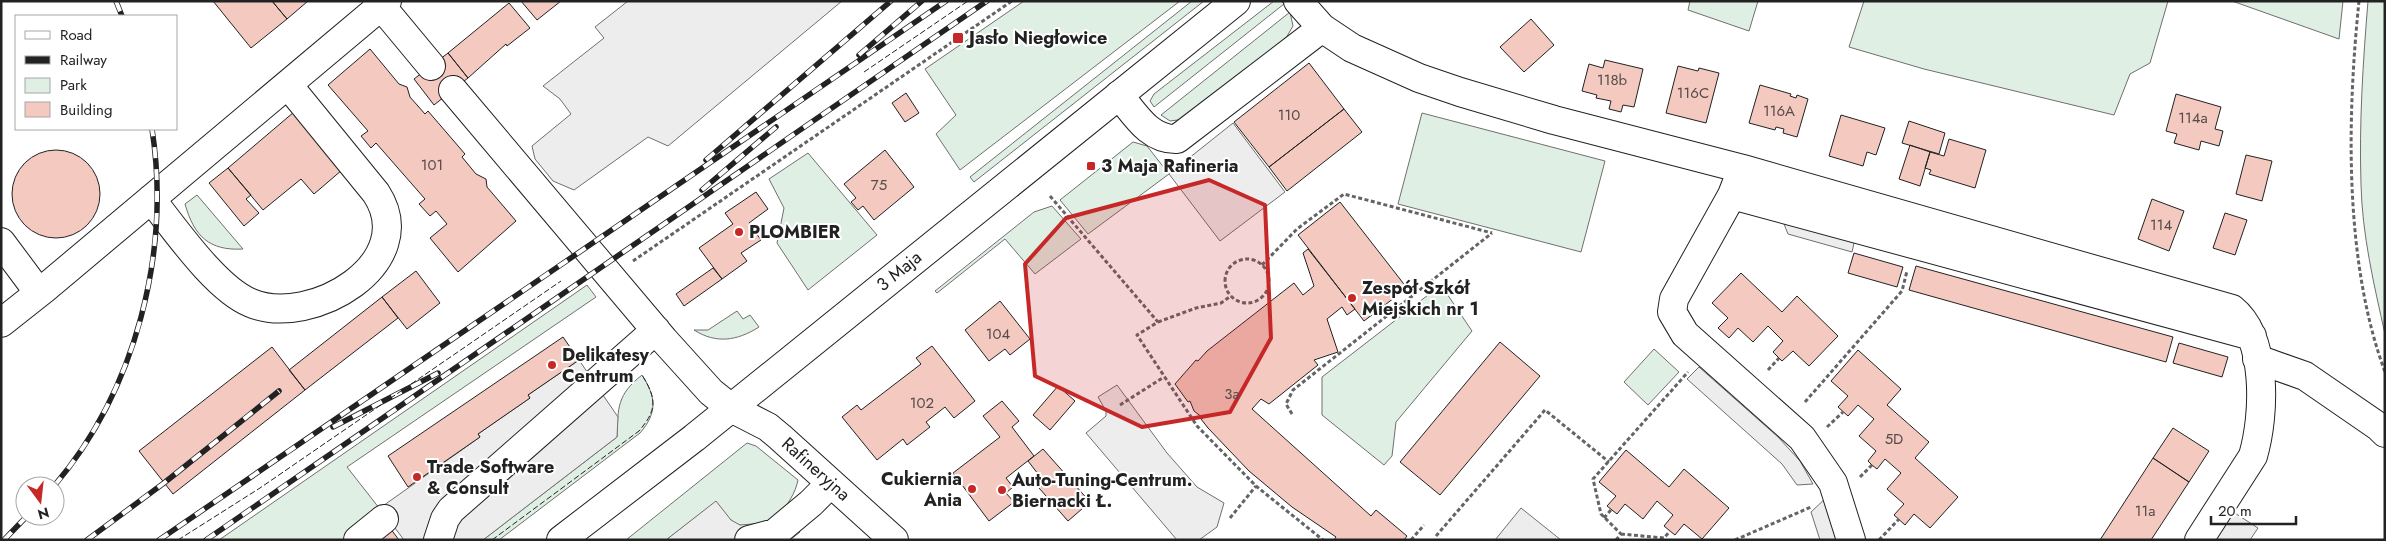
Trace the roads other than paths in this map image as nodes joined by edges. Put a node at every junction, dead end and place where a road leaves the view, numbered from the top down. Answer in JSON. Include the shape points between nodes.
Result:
{"nodes":[{"id":1,"x":1236,"y":1,"type":"edge"},
{"id":2,"x":1298,"y":1,"type":"edge"},
{"id":3,"x":382,"y":3,"type":"edge"},
{"id":4,"x":1322,"y":28,"type":"junction"},
{"id":5,"x":431,"y":66,"type":"dead end"},
{"id":6,"x":288,"y":85,"type":"junction"},
{"id":7,"x":453,"y":90,"type":"dead end"},
{"id":8,"x":1119,"y":95,"type":"junction"},
{"id":9,"x":1743,"y":169,"type":"junction"},
{"id":10,"x":1732,"y":195,"type":"junction"},
{"id":11,"x":151,"y":199,"type":"junction"},
{"id":12,"x":1,"y":242,"type":"edge"},
{"id":13,"x":39,"y":293,"type":"junction"},
{"id":14,"x":1,"y":323,"type":"edge"},
{"id":15,"x":656,"y":330,"type":"junction"},
{"id":16,"x":2254,"y":347,"type":"junction"},
{"id":17,"x":731,"y":408,"type":"junction"},
{"id":18,"x":2385,"y":433,"type":"edge"},
{"id":19,"x":831,"y":483,"type":"junction"},
{"id":20,"x":384,"y":519,"type":"dead end"},
{"id":21,"x":358,"y":540,"type":"edge"},
{"id":22,"x":438,"y":540,"type":"edge"},
{"id":23,"x":561,"y":540,"type":"edge"},
{"id":24,"x":749,"y":540,"type":"edge"},
{"id":25,"x":894,"y":540,"type":"edge"},
{"id":26,"x":1850,"y":540,"type":"edge"},
{"id":27,"x":2199,"y":540,"type":"edge"}],
"edges":[{"from":1,"to":8,"type":"street","name":"3 Maja"},
{"from":2,"to":4,"type":"street"},
{"from":3,"to":5,"type":"street"},
{"from":3,"to":6,"type":"street"},
{"from":4,"to":8,"type":"street","via":[[1177,139],[1153,134]]},
{"from":4,"to":9,"type":"street","via":[[1362,54],[1460,92]]},
{"from":6,"to":11,"type":"street"},
{"from":6,"to":11,"type":"street","via":[[376,193],[383,206],[386,220],[383,247],[372,266],[356,282],[323,301],[299,308],[276,309],[251,304],[232,292],[205,265]]},
{"from":7,"to":15,"type":"street","name":"Rafineryjna"},
{"from":8,"to":17,"type":"street","name":"3 Maja"},
{"from":9,"to":10,"type":"street"},
{"from":9,"to":16,"type":"street","via":[[2232,309],[2248,326]]},
{"from":10,"to":16,"type":"street","via":[[1914,244]]},
{"from":10,"to":26,"type":"street","via":[[1672,304],[1672,312],[1679,328],[1808,445],[1833,483]]},
{"from":11,"to":13,"type":"street"},
{"from":12,"to":13,"type":"street"},
{"from":13,"to":14,"type":"street"},
{"from":15,"to":17,"type":"street","name":"Rafineryjna","via":[[711,392]]},
{"from":15,"to":22,"type":"street","via":[[451,510]]},
{"from":16,"to":18,"type":"street","via":[[2318,384]]},
{"from":16,"to":27,"type":"street","via":[[2260,378],[2257,443],[2253,456]]},
{"from":17,"to":19,"type":"street","name":"Rafineryjna","via":[[768,427]]},
{"from":17,"to":23,"type":"street","name":"3 Maja"},
{"from":19,"to":24,"type":"street","via":[[775,533]]},
{"from":19,"to":25,"type":"street","name":"Rafineryjna"},
{"from":20,"to":21,"type":"street"}]}
